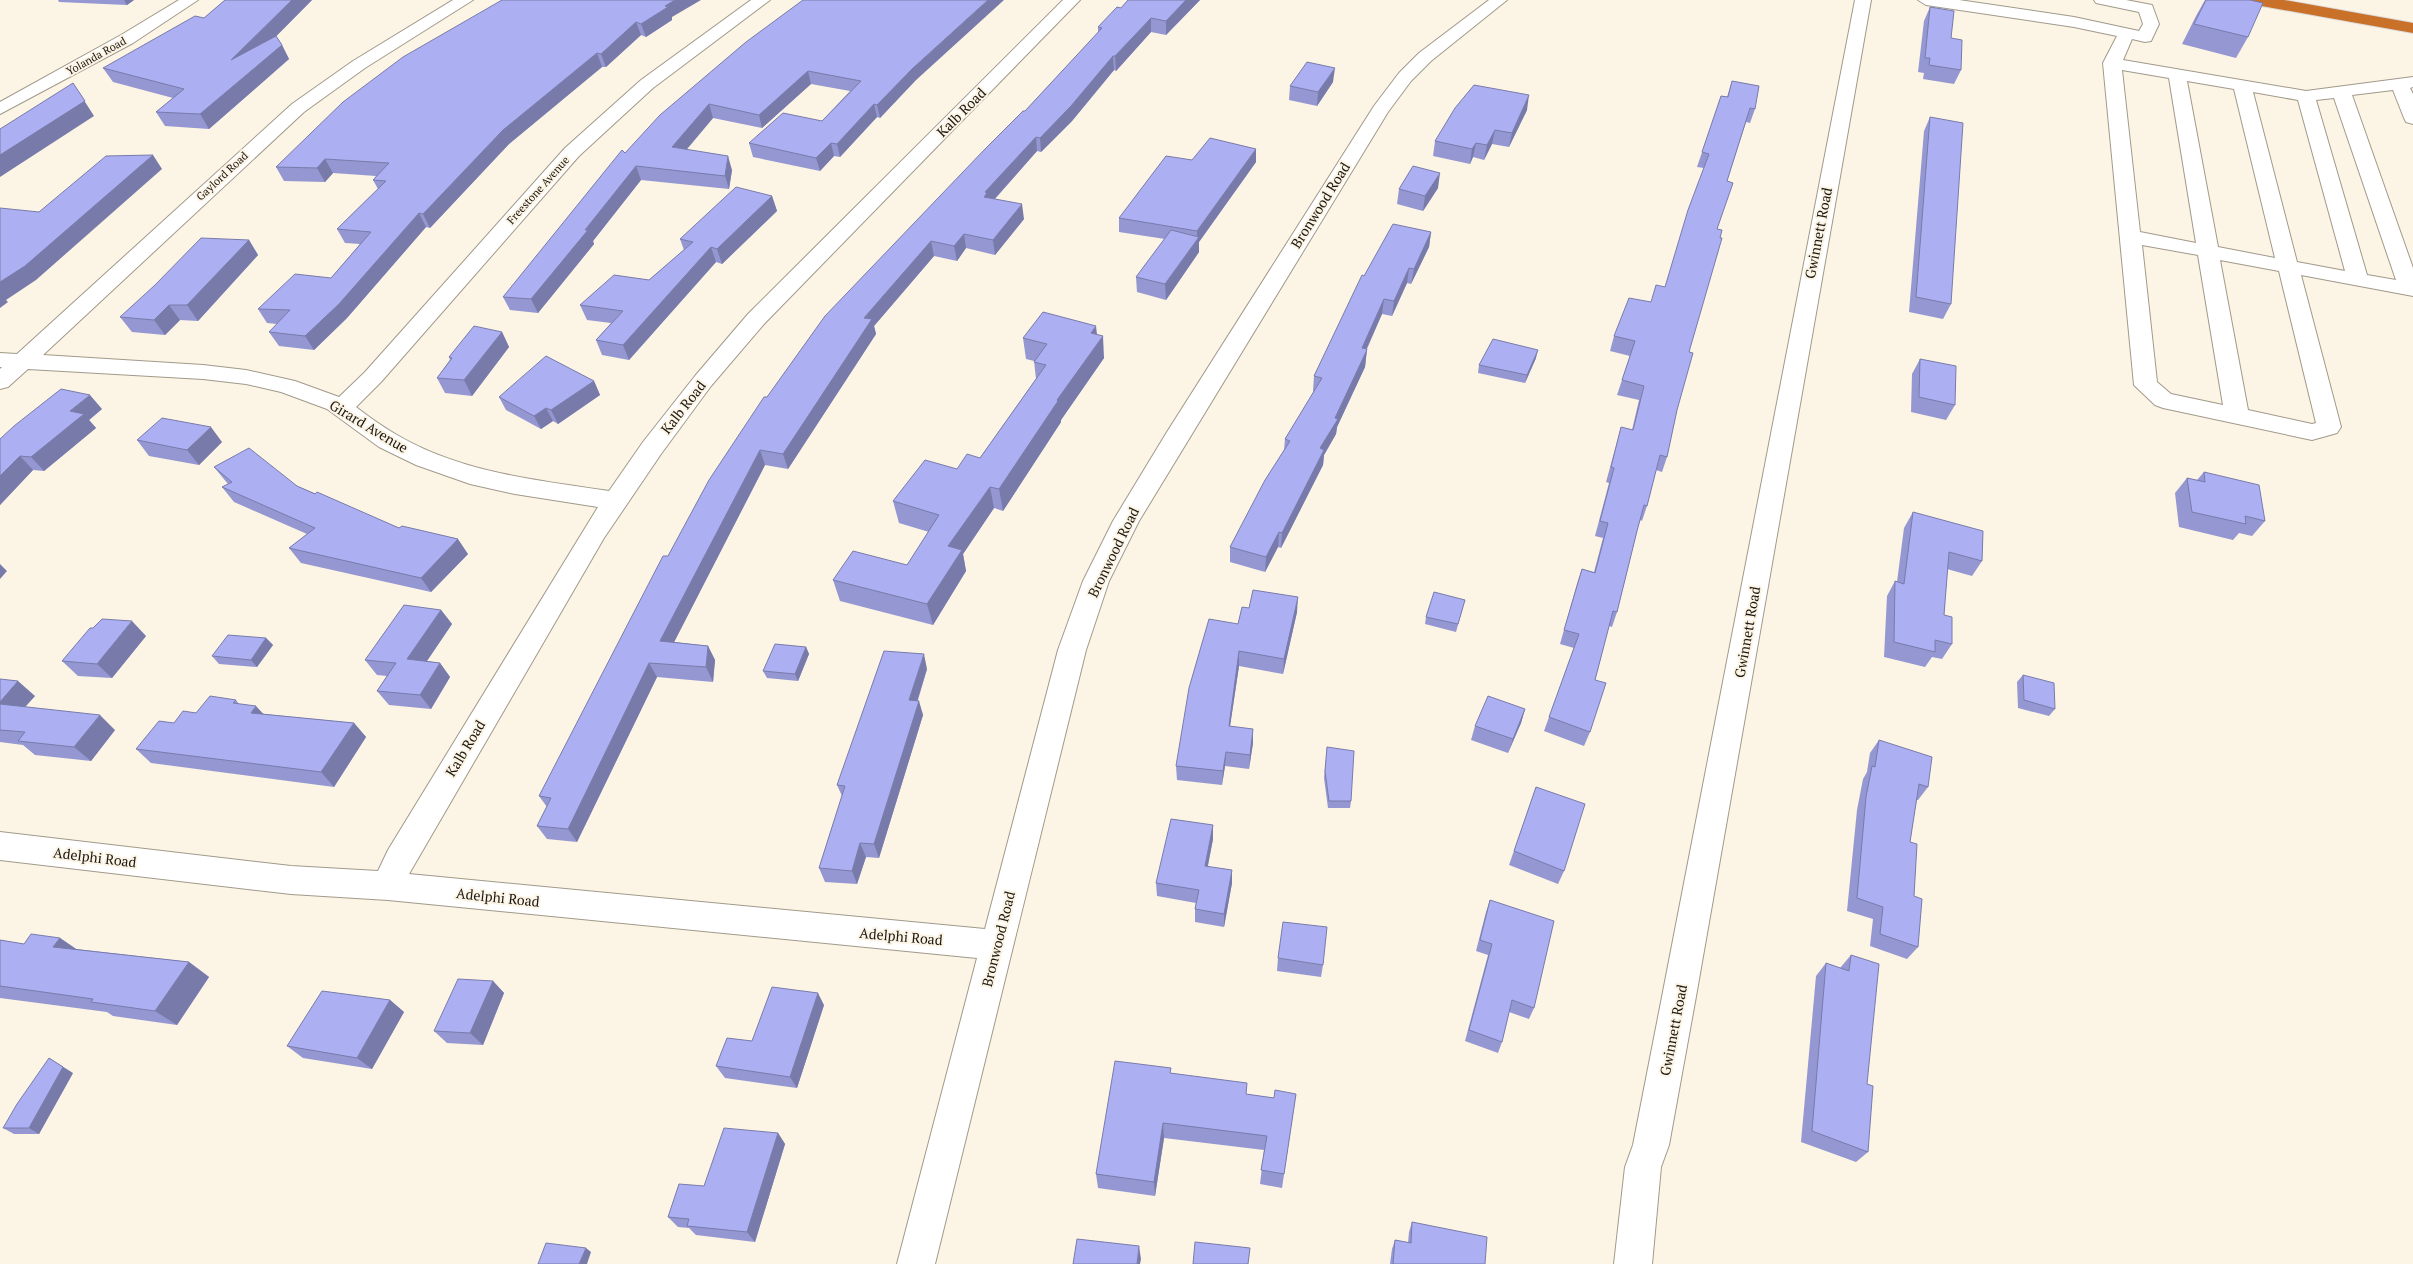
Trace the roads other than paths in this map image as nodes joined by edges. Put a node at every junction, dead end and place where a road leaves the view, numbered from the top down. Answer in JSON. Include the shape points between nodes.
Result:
{"nodes":[{"id":1,"x":190,"y":0,"type":"edge"},
{"id":2,"x":465,"y":0,"type":"edge"},
{"id":3,"x":762,"y":0,"type":"edge"},
{"id":4,"x":1072,"y":0,"type":"edge"},
{"id":5,"x":1499,"y":0,"type":"edge"},
{"id":6,"x":1863,"y":0,"type":"edge"},
{"id":7,"x":1926,"y":0,"type":"edge"},
{"id":8,"x":2102,"y":0,"type":"edge"},
{"id":9,"x":2256,"y":0,"type":"edge"},
{"id":10,"x":2330,"y":0,"type":"edge"},
{"id":11,"x":2413,"y":15,"type":"edge"},
{"id":12,"x":2413,"y":28,"type":"edge"},
{"id":13,"x":2129,"y":32,"type":"junction"},
{"id":14,"x":2112,"y":63,"type":"junction"},
{"id":15,"x":2177,"y":74,"type":"junction"},
{"id":16,"x":2406,"y":83,"type":"edge"},
{"id":17,"x":2242,"y":85,"type":"junction"},
{"id":18,"x":2340,"y":92,"type":"junction"},
{"id":19,"x":2306,"y":96,"type":"junction"},
{"id":20,"x":0,"y":109,"type":"edge"},
{"id":21,"x":2413,"y":118,"type":"edge"},
{"id":22,"x":2129,"y":236,"type":"junction"},
{"id":23,"x":2207,"y":251,"type":"junction"},
{"id":24,"x":2288,"y":267,"type":"junction"},
{"id":25,"x":2358,"y":280,"type":"junction"},
{"id":26,"x":2411,"y":290,"type":"edge"},
{"id":27,"x":11,"y":360,"type":"edge"},
{"id":28,"x":0,"y":382,"type":"edge"},
{"id":29,"x":339,"y":407,"type":"junction"},
{"id":30,"x":2237,"y":416,"type":"junction"},
{"id":31,"x":615,"y":501,"type":"junction"},
{"id":32,"x":0,"y":846,"type":"edge"},
{"id":33,"x":388,"y":886,"type":"junction"},
{"id":34,"x":996,"y":945,"type":"junction"},
{"id":35,"x":916,"y":1264,"type":"edge"},
{"id":36,"x":1633,"y":1264,"type":"edge"}],
"edges":[{"from":1,"to":20,"type":"street","name":"Yolanda Road"},
{"from":2,"to":27,"type":"street","name":"Gaylord Road","via":[[377,51],[298,108]]},
{"from":3,"to":29,"type":"street","name":"Freestone Avenue","via":[[646,84],[572,152],[373,377]]},
{"from":4,"to":31,"type":"street","name":"Kalb Road","via":[[756,319],[697,388]]},
{"from":5,"to":34,"type":"street","name":"Bronwood Road","via":[[1425,57],[1380,110],[1126,522],[1096,581],[1072,650]]},
{"from":6,"to":36,"type":"street","name":"Gwinnett Road","via":[[1814,253],[1722,775],[1644,1168]]},
{"from":7,"to":13,"type":"street","via":[[2075,14]]},
{"from":8,"to":13,"type":"street","via":[[2146,9],[2151,24],[2146,37]]},
{"from":9,"to":12,"type":"highway"},
{"from":10,"to":11,"type":"highway"},
{"from":13,"to":14,"type":"street"},
{"from":14,"to":15,"type":"street"},
{"from":14,"to":22,"type":"street"},
{"from":15,"to":17,"type":"street"},
{"from":15,"to":23,"type":"street"},
{"from":16,"to":18,"type":"street"},
{"from":16,"to":21,"type":"street"},
{"from":17,"to":19,"type":"street"},
{"from":17,"to":24,"type":"street"},
{"from":18,"to":19,"type":"street"},
{"from":18,"to":26,"type":"street"},
{"from":19,"to":25,"type":"street"},
{"from":22,"to":23,"type":"street"},
{"from":22,"to":30,"type":"street","via":[[2146,385],[2163,400]]},
{"from":23,"to":24,"type":"street"},
{"from":23,"to":30,"type":"street"},
{"from":24,"to":25,"type":"street"},
{"from":24,"to":30,"type":"street","via":[[2329,427],[2312,432]]},
{"from":25,"to":26,"type":"street"},
{"from":27,"to":28,"type":"street","name":"Gaylord Road"},
{"from":27,"to":29,"type":"street","name":"Girard Avenue","via":[[246,377],[287,386]]},
{"from":29,"to":31,"type":"street","name":"Girard Avenue","via":[[388,441],[470,475]]},
{"from":31,"to":33,"type":"street","name":"Kalb Road","via":[[404,852]]},
{"from":32,"to":33,"type":"street","name":"Adelphi Road","via":[[291,880]]},
{"from":33,"to":34,"type":"street","name":"Adelphi Road"},
{"from":34,"to":35,"type":"street","name":"Bronwood Road"}]}
